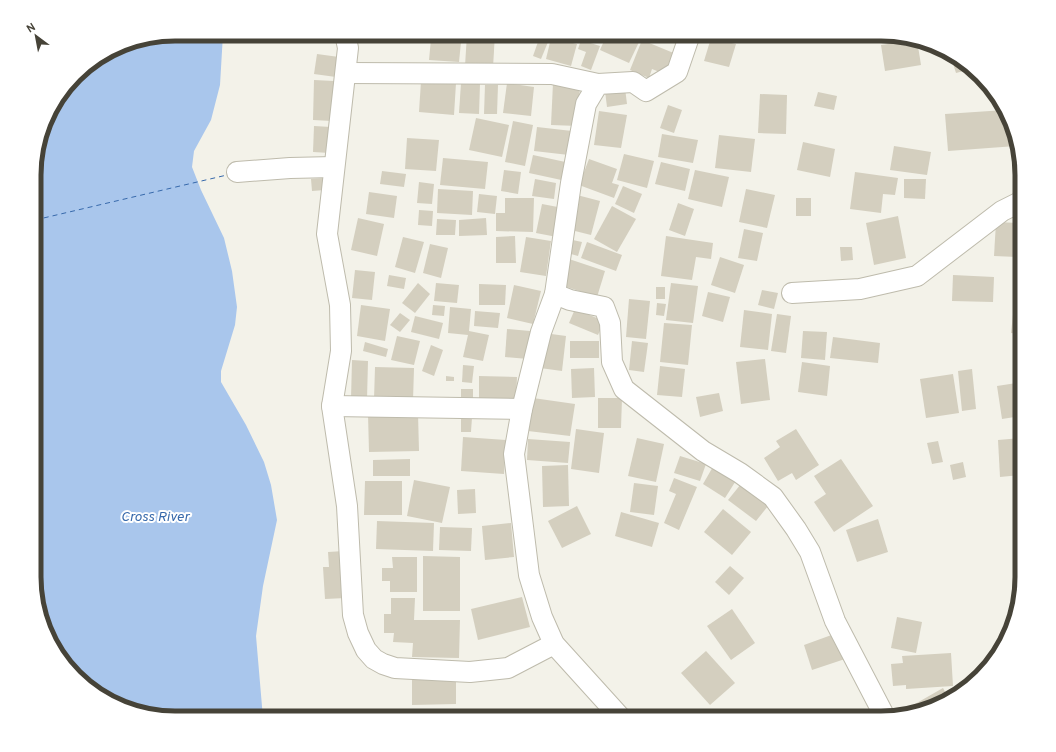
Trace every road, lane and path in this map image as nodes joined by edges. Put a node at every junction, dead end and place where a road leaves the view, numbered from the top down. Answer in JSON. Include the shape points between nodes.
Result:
{"nodes":[{"id":1,"x":346,"y":41,"type":"edge"},
{"id":2,"x":688,"y":41,"type":"edge"},
{"id":3,"x":346,"y":73,"type":"junction"},
{"id":4,"x":598,"y":84,"type":"junction"},
{"id":5,"x":334,"y":167,"type":"junction"},
{"id":6,"x":237,"y":172,"type":"dead end"},
{"id":7,"x":1015,"y":205,"type":"edge"},
{"id":8,"x":792,"y":293,"type":"dead end"},
{"id":9,"x":555,"y":294,"type":"junction"},
{"id":10,"x":332,"y":406,"type":"junction"},
{"id":11,"x":522,"y":409,"type":"junction"},
{"id":12,"x":554,"y":644,"type":"junction"},
{"id":13,"x":615,"y":711,"type":"edge"},
{"id":14,"x":882,"y":711,"type":"edge"}],
"edges":[{"from":1,"to":3,"type":"street"},
{"from":2,"to":4,"type":"street","via":[[678,72],[646,91],[633,82]]},
{"from":3,"to":4,"type":"street","via":[[552,74]]},
{"from":3,"to":5,"type":"street"},
{"from":4,"to":9,"type":"street","via":[[586,104]]},
{"from":5,"to":6,"type":"street"},
{"from":5,"to":10,"type":"street","via":[[328,234],[340,305],[341,351]]},
{"from":7,"to":8,"type":"street","via":[[917,276],[860,289]]},
{"from":9,"to":11,"type":"street","via":[[541,332]]},
{"from":9,"to":14,"type":"street","via":[[604,307],[610,323],[612,362],[624,389],[703,451],[773,497],[810,552],[834,621]]},
{"from":10,"to":11,"type":"street"},
{"from":10,"to":12,"type":"street","via":[[347,506],[353,615],[366,650],[374,659],[395,668],[470,672],[508,668]]},
{"from":11,"to":12,"type":"street","via":[[514,454],[529,575],[542,617]]},
{"from":12,"to":13,"type":"street"}]}
